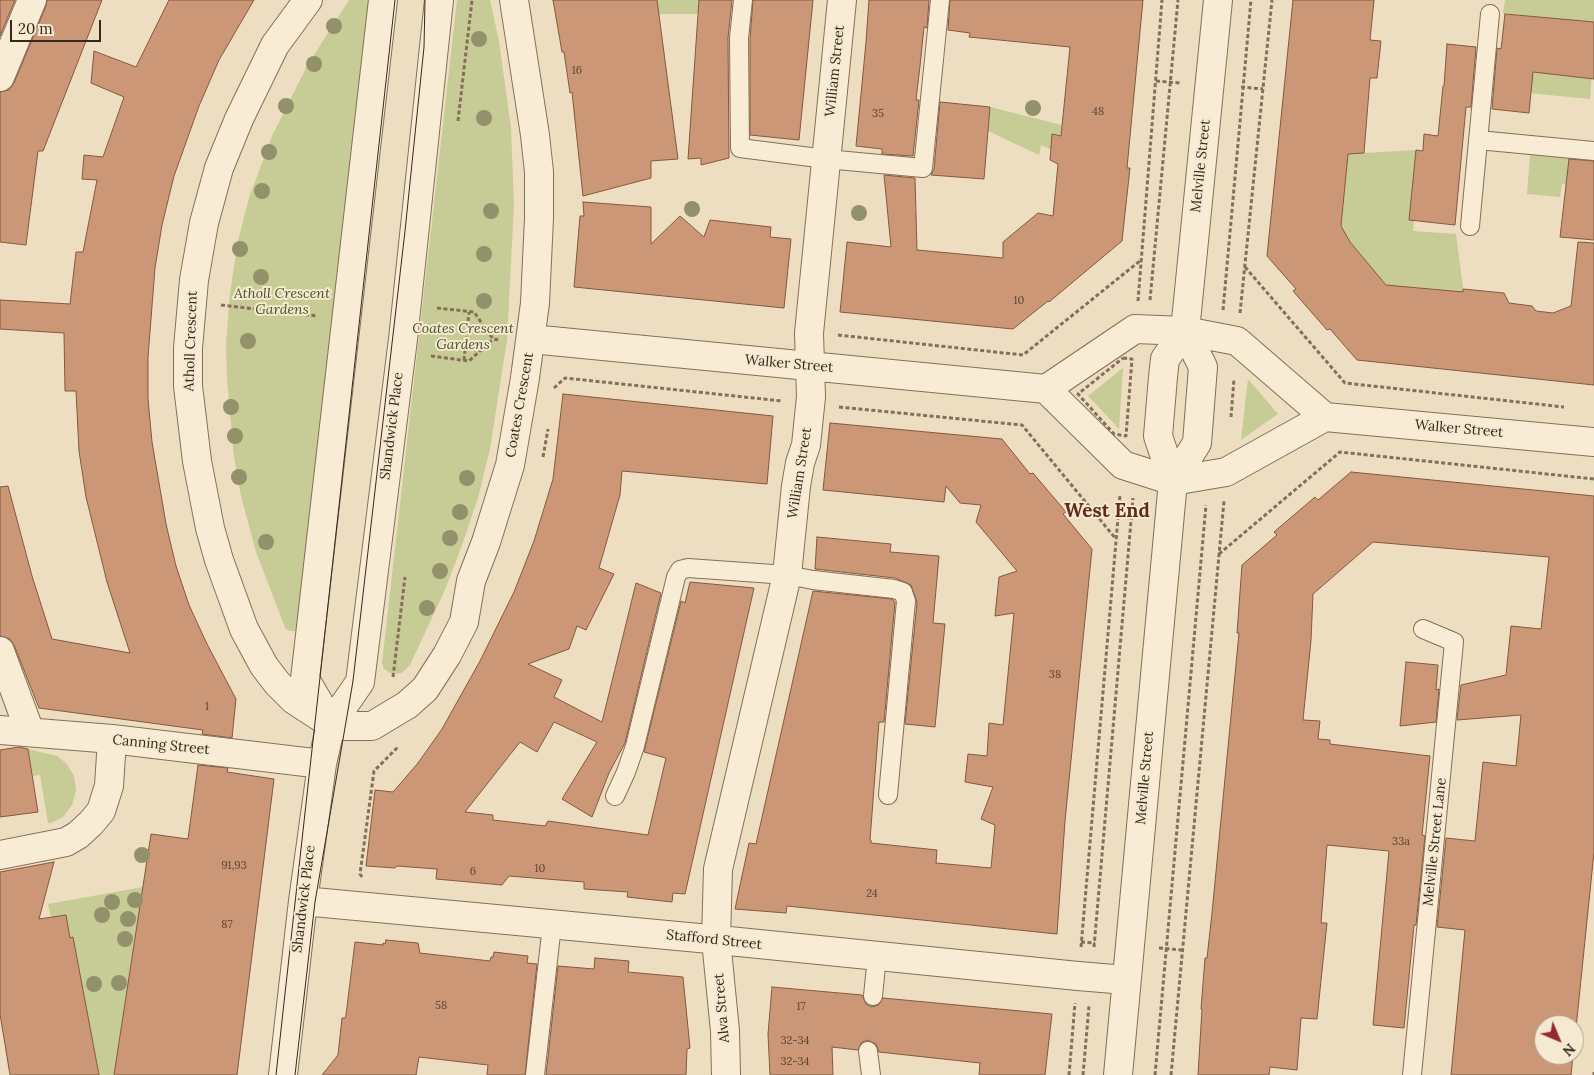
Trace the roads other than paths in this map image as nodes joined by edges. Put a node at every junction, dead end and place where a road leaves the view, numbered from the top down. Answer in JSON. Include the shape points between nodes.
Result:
{"nodes":[{"id":1,"x":32,"y":0,"type":"edge"},
{"id":2,"x":308,"y":0,"type":"edge"},
{"id":3,"x":383,"y":0,"type":"edge"},
{"id":4,"x":439,"y":0,"type":"edge"},
{"id":5,"x":514,"y":0,"type":"edge"},
{"id":6,"x":742,"y":0,"type":"edge"},
{"id":7,"x":842,"y":0,"type":"edge"},
{"id":8,"x":940,"y":0,"type":"edge"},
{"id":9,"x":1218,"y":0,"type":"edge"},
{"id":10,"x":1490,"y":14,"type":"dead end"},
{"id":11,"x":0,"y":76,"type":"edge"},
{"id":12,"x":1478,"y":140,"type":"junction"},
{"id":13,"x":1594,"y":151,"type":"edge"},
{"id":14,"x":826,"y":159,"type":"junction"},
{"id":15,"x":1470,"y":226,"type":"dead end"},
{"id":16,"x":1185,"y":331,"type":"junction"},
{"id":17,"x":531,"y":339,"type":"junction"},
{"id":18,"x":810,"y":366,"type":"junction"},
{"id":19,"x":1046,"y":388,"type":"junction"},
{"id":20,"x":1325,"y":417,"type":"junction"},
{"id":21,"x":1594,"y":442,"type":"edge"},
{"id":22,"x":1172,"y":481,"type":"junction"},
{"id":23,"x":786,"y":575,"type":"junction"},
{"id":24,"x":1423,"y":630,"type":"dead end"},
{"id":25,"x":0,"y":651,"type":"edge"},
{"id":26,"x":331,"y":724,"type":"junction"},
{"id":27,"x":0,"y":730,"type":"edge"},
{"id":28,"x":30,"y":732,"type":"junction"},
{"id":29,"x":112,"y":739,"type":"junction"},
{"id":30,"x":322,"y":764,"type":"junction"},
{"id":31,"x":888,"y":795,"type":"dead end"},
{"id":32,"x":615,"y":796,"type":"dead end"},
{"id":33,"x":0,"y":855,"type":"edge"},
{"id":34,"x":302,"y":901,"type":"junction"},
{"id":35,"x":552,"y":925,"type":"junction"},
{"id":36,"x":716,"y":940,"type":"junction"},
{"id":37,"x":877,"y":956,"type":"junction"},
{"id":38,"x":1126,"y":980,"type":"junction"},
{"id":39,"x":873,"y":996,"type":"dead end"},
{"id":40,"x":868,"y":1051,"type":"dead end"},
{"id":41,"x":283,"y":1075,"type":"edge"},
{"id":42,"x":535,"y":1075,"type":"edge"},
{"id":43,"x":726,"y":1075,"type":"edge"},
{"id":44,"x":871,"y":1075,"type":"edge"},
{"id":45,"x":1118,"y":1075,"type":"edge"},
{"id":46,"x":1412,"y":1075,"type":"edge"}],
"edges":[{"from":1,"to":11,"type":"street"},
{"from":2,"to":26,"type":"street","name":"Atholl Crescent","via":[[275,45],[242,111],[219,168],[204,223],[191,302],[188,386],[191,422],[210,528],[244,629],[277,683],[294,700]]},
{"from":3,"to":26,"type":"street","via":[[305,679]]},
{"from":4,"to":26,"type":"street","name":"Shandwick Place","via":[[403,339],[360,682]]},
{"from":5,"to":17,"type":"street","name":"Coates Crescent","via":[[539,172]]},
{"from":6,"to":14,"type":"lane","via":[[740,148]]},
{"from":7,"to":14,"type":"street","name":"William Street"},
{"from":8,"to":14,"type":"lane","via":[[923,168]]},
{"from":9,"to":16,"type":"street","name":"Melville Street"},
{"from":10,"to":12,"type":"lane"},
{"from":12,"to":13,"type":"lane"},
{"from":12,"to":15,"type":"lane"},
{"from":14,"to":18,"type":"street","name":"William Street","via":[[809,333]]},
{"from":16,"to":19,"type":"street","via":[[1141,329]]},
{"from":16,"to":20,"type":"street","via":[[1229,339]]},
{"from":16,"to":22,"type":"street","name":"Melville Street","via":[[1165,359],[1158,436]]},
{"from":16,"to":22,"type":"street","name":"Melville Street","via":[[1203,367],[1197,442]]},
{"from":17,"to":18,"type":"street","name":"Walker Street"},
{"from":17,"to":26,"type":"street","name":"Coates Crescent","via":[[510,465],[471,581],[464,622],[447,656],[426,689],[394,714],[372,726]]},
{"from":18,"to":19,"type":"street","name":"Walker Street"},
{"from":18,"to":23,"type":"street","name":"William Street","via":[[811,397],[806,445],[796,486]]},
{"from":19,"to":22,"type":"street","via":[[1129,467]]},
{"from":20,"to":21,"type":"street","name":"Walker Street"},
{"from":20,"to":22,"type":"street","via":[[1217,474]]},
{"from":22,"to":38,"type":"street","name":"Melville Street"},
{"from":23,"to":31,"type":"lane","via":[[903,592],[906,601]]},
{"from":23,"to":32,"type":"lane","via":[[680,570],[635,746]]},
{"from":23,"to":36,"type":"street","name":"William Street","via":[[718,869]]},
{"from":24,"to":46,"type":"lane","name":"Melville Street Lane","via":[[1454,642]]},
{"from":25,"to":28,"type":"street"},
{"from":26,"to":30,"type":"street","name":"Shandwick Place"},
{"from":27,"to":28,"type":"street","name":"Canning Street"},
{"from":28,"to":29,"type":"street","name":"Canning Street"},
{"from":29,"to":30,"type":"street","name":"Canning Street"},
{"from":29,"to":33,"type":"street","via":[[110,786],[101,811],[91,823],[66,842]]},
{"from":30,"to":34,"type":"street","name":"Shandwick Place"},
{"from":34,"to":35,"type":"street","name":"Stafford Street"},
{"from":34,"to":41,"type":"street","name":"Shandwick Place"},
{"from":35,"to":36,"type":"street","name":"Stafford Street"},
{"from":35,"to":42,"type":"lane"},
{"from":36,"to":37,"type":"street","name":"Stafford Street"},
{"from":36,"to":43,"type":"street","name":"Alva Street"},
{"from":37,"to":38,"type":"street","name":"Stafford Street"},
{"from":37,"to":39,"type":"lane"},
{"from":38,"to":45,"type":"street","name":"Melville Street"},
{"from":40,"to":44,"type":"lane"}]}
